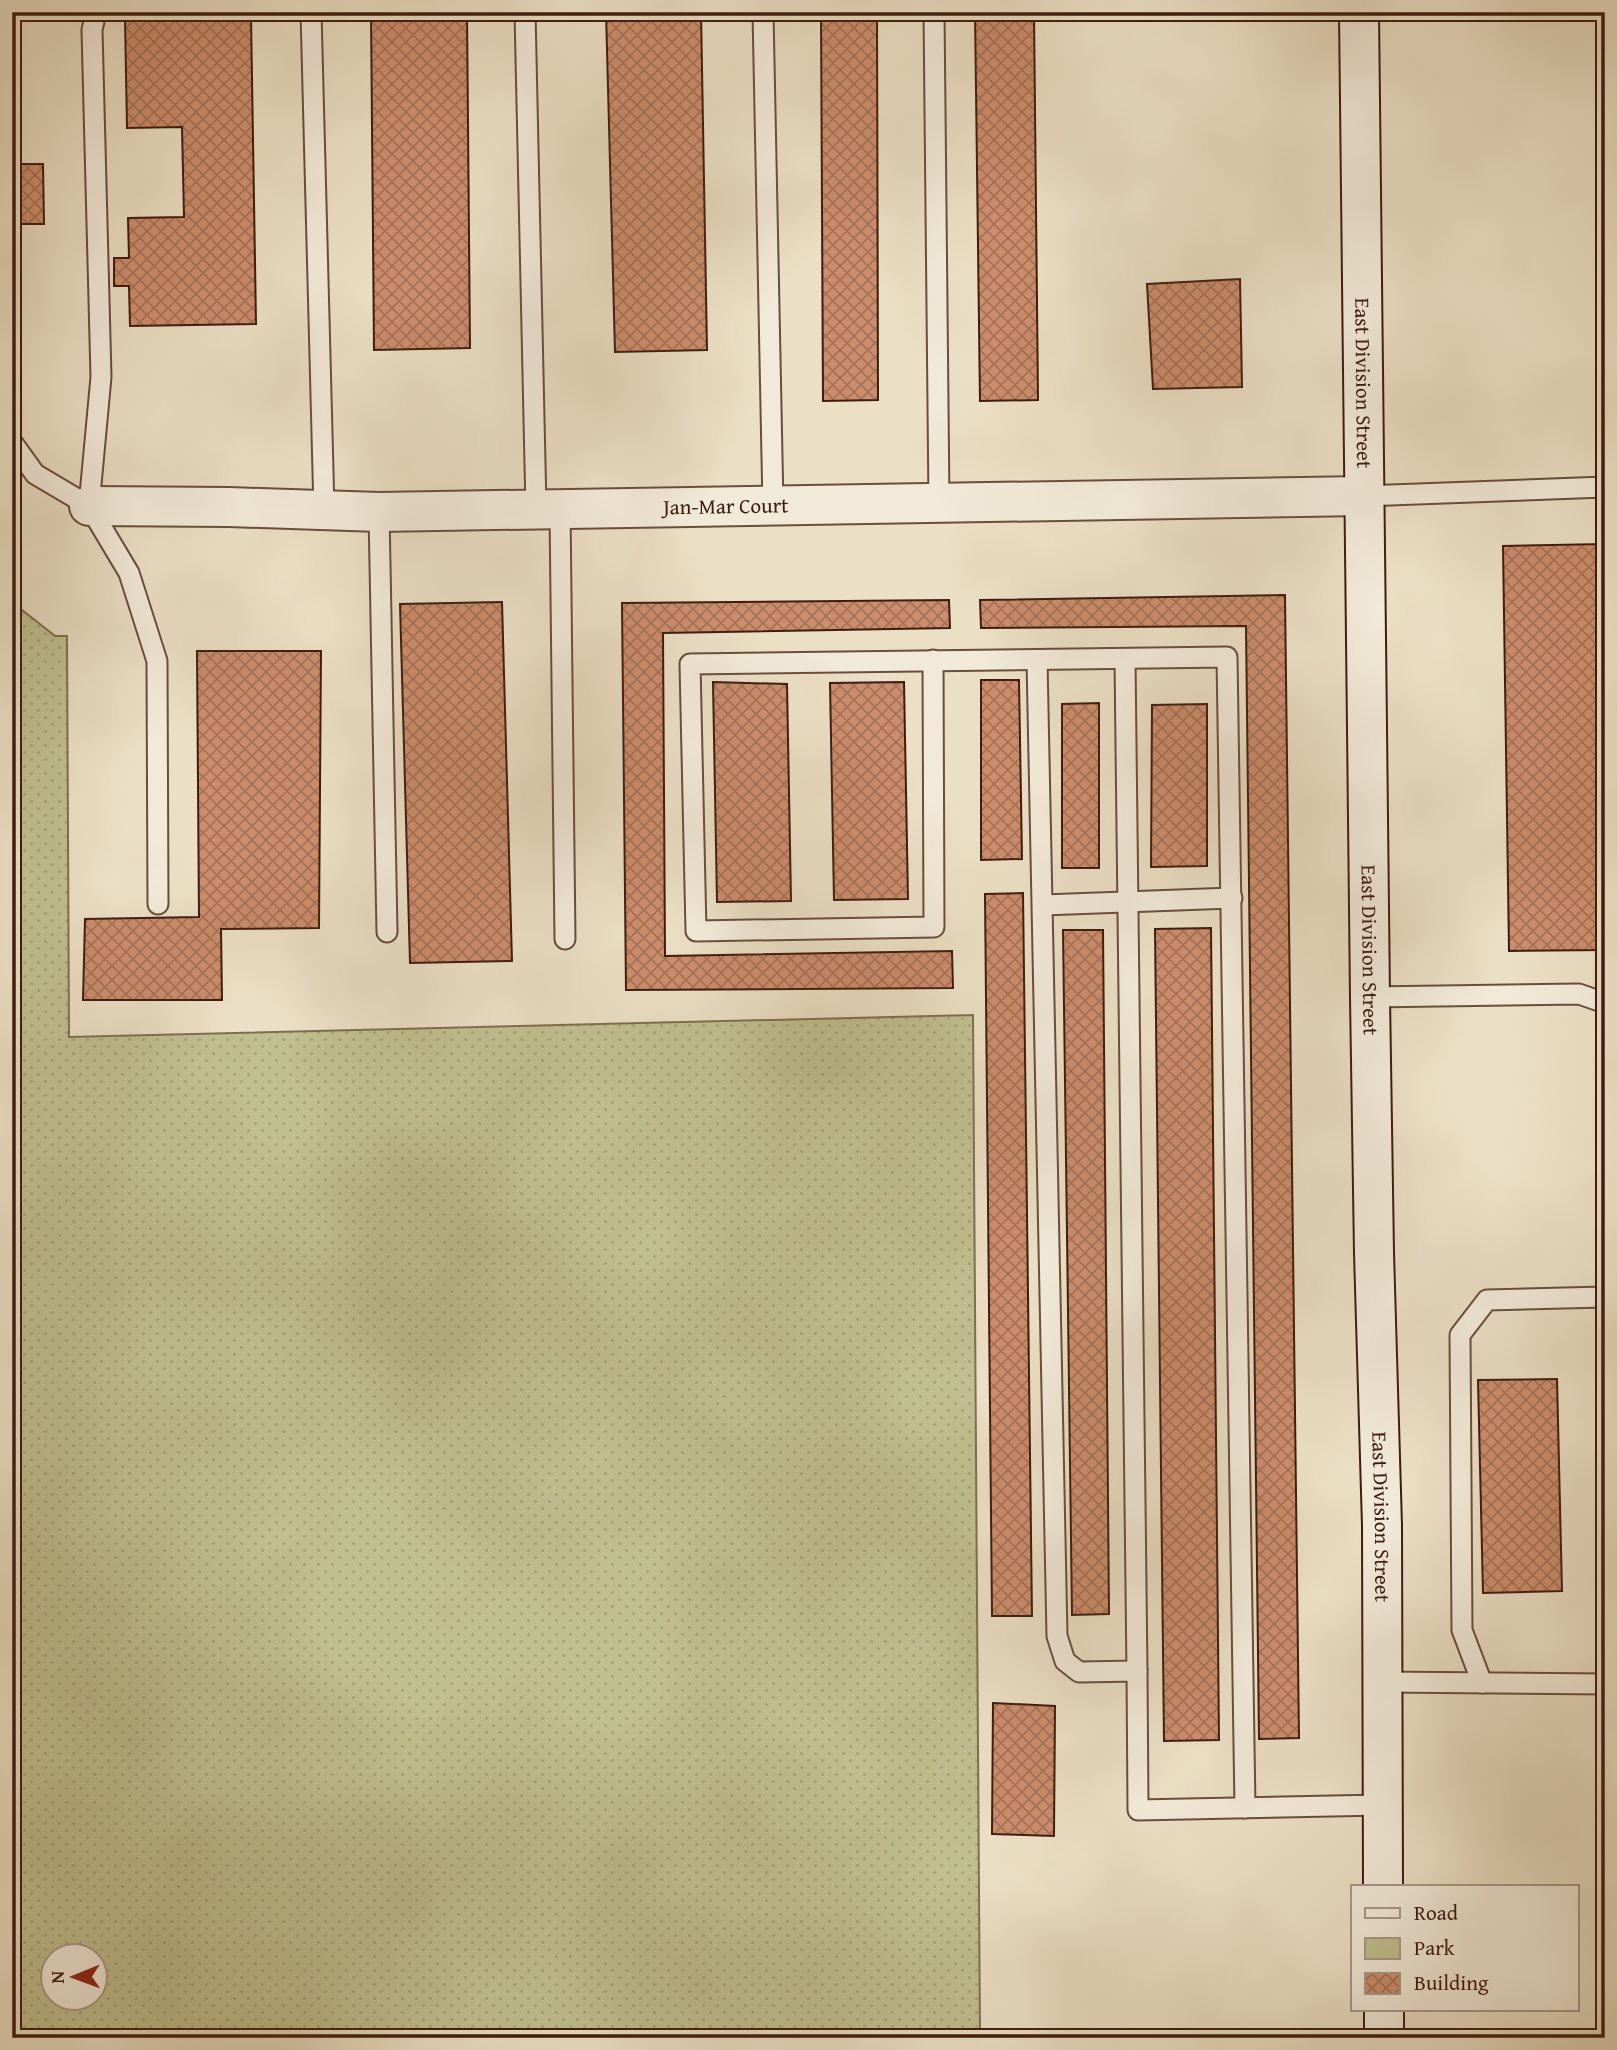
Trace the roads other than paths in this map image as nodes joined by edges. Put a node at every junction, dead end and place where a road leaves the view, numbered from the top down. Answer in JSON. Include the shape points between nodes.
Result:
{"nodes":[{"id":1,"x":96,"y":12,"type":"edge"},
{"id":2,"x":312,"y":12,"type":"edge"},
{"id":3,"x":525,"y":12,"type":"edge"},
{"id":4,"x":763,"y":12,"type":"edge"},
{"id":5,"x":934,"y":12,"type":"edge"},
{"id":6,"x":1359,"y":12,"type":"edge"},
{"id":7,"x":12,"y":442,"type":"edge"},
{"id":8,"x":1605,"y":487,"type":"edge"},
{"id":9,"x":1571,"y":488,"type":"junction"},
{"id":10,"x":1363,"y":496,"type":"junction"},
{"id":11,"x":939,"y":503,"type":"junction"},
{"id":12,"x":1605,"y":503,"type":"edge"},
{"id":13,"x":89,"y":506,"type":"junction"},
{"id":14,"x":774,"y":506,"type":"junction"},
{"id":15,"x":324,"y":510,"type":"junction"},
{"id":16,"x":548,"y":510,"type":"junction"},
{"id":17,"x":379,"y":512,"type":"junction"},
{"id":18,"x":1125,"y":659,"type":"junction"},
{"id":19,"x":933,"y":660,"type":"junction"},
{"id":20,"x":1037,"y":660,"type":"junction"},
{"id":21,"x":1232,"y":898,"type":"junction"},
{"id":22,"x":1128,"y":902,"type":"junction"},
{"id":23,"x":158,"y":904,"type":"dead end"},
{"id":24,"x":1043,"y":905,"type":"junction"},
{"id":25,"x":387,"y":932,"type":"dead end"},
{"id":26,"x":565,"y":939,"type":"dead end"},
{"id":27,"x":1370,"y":997,"type":"junction"},
{"id":28,"x":1605,"y":1003,"type":"edge"},
{"id":29,"x":1605,"y":1297,"type":"edge"},
{"id":30,"x":1137,"y":1671,"type":"junction"},
{"id":31,"x":1382,"y":1682,"type":"junction"},
{"id":32,"x":1482,"y":1683,"type":"junction"},
{"id":33,"x":1605,"y":1684,"type":"edge"},
{"id":34,"x":1382,"y":1805,"type":"junction"},
{"id":35,"x":1245,"y":1808,"type":"junction"},
{"id":36,"x":1383,"y":1885,"type":"edge"},
{"id":37,"x":1384,"y":2011,"type":"edge"},
{"id":38,"x":1384,"y":2038,"type":"edge"}],
"edges":[{"from":1,"to":13,"type":"lane","via":[[92,30],[101,377]]},
{"from":2,"to":15,"type":"lane"},
{"from":3,"to":16,"type":"lane"},
{"from":4,"to":14,"type":"lane"},
{"from":5,"to":11,"type":"lane"},
{"from":6,"to":10,"type":"street","name":"East Division Street"},
{"from":7,"to":13,"type":"lane","via":[[35,474]]},
{"from":8,"to":9,"type":"lane"},
{"from":9,"to":10,"type":"lane"},
{"from":9,"to":12,"type":"lane"},
{"from":10,"to":11,"type":"street","name":"Jan-Mar Court"},
{"from":10,"to":27,"type":"street","name":"East Division Street"},
{"from":11,"to":14,"type":"street","name":"Jan-Mar Court"},
{"from":13,"to":15,"type":"street","name":"Jan-Mar Court"},
{"from":13,"to":23,"type":"lane","via":[[129,573],[157,661]]},
{"from":14,"to":16,"type":"street","name":"Jan-Mar Court"},
{"from":15,"to":17,"type":"street","name":"Jan-Mar Court"},
{"from":16,"to":17,"type":"street","name":"Jan-Mar Court"},
{"from":16,"to":26,"type":"lane"},
{"from":17,"to":25,"type":"lane"},
{"from":18,"to":20,"type":"lane"},
{"from":18,"to":21,"type":"lane","via":[[1227,657]]},
{"from":18,"to":22,"type":"lane"},
{"from":19,"to":19,"type":"lane","via":[[934,927],[696,932],[691,664]]},
{"from":19,"to":20,"type":"lane"},
{"from":20,"to":24,"type":"lane"},
{"from":21,"to":22,"type":"lane"},
{"from":21,"to":35,"type":"lane"},
{"from":22,"to":24,"type":"lane"},
{"from":22,"to":30,"type":"lane"},
{"from":24,"to":30,"type":"lane","via":[[1057,1636],[1065,1661],[1079,1672]]},
{"from":27,"to":28,"type":"lane","via":[[1579,994]]},
{"from":27,"to":31,"type":"street","name":"East Division Street"},
{"from":29,"to":32,"type":"lane","via":[[1487,1300],[1460,1335],[1462,1630]]},
{"from":30,"to":35,"type":"lane","via":[[1138,1810]]},
{"from":31,"to":32,"type":"lane"},
{"from":31,"to":34,"type":"street","name":"East Division Street"},
{"from":32,"to":33,"type":"lane"},
{"from":34,"to":35,"type":"lane"},
{"from":34,"to":36,"type":"street","name":"East Division Street"},
{"from":37,"to":38,"type":"street"}]}
